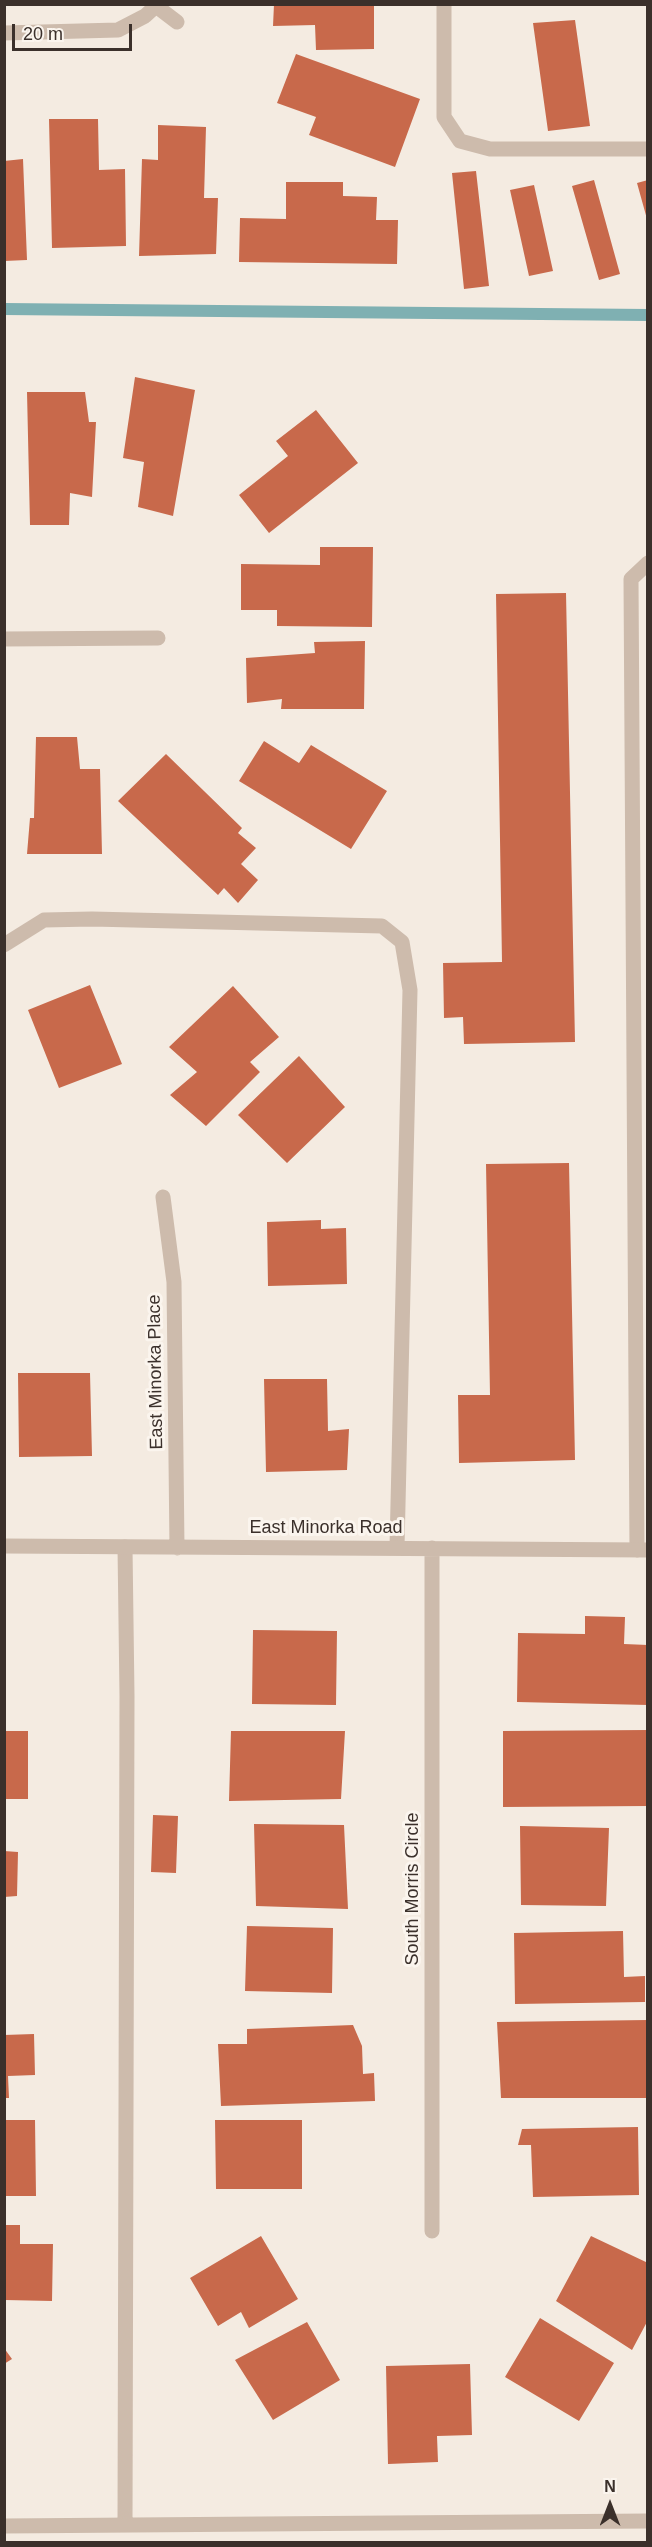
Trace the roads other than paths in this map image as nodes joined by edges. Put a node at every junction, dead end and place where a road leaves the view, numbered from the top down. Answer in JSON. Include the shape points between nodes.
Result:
{"nodes":[{"id":1,"x":444,"y":4,"type":"edge"},
{"id":2,"x":157,"y":5,"type":"edge"},
{"id":3,"x":177,"y":22,"type":"dead end"},
{"id":4,"x":4,"y":33,"type":"edge"},
{"id":5,"x":648,"y":149,"type":"edge"},
{"id":6,"x":648,"y":563,"type":"edge"},
{"id":7,"x":158,"y":638,"type":"dead end"},
{"id":8,"x":4,"y":639,"type":"edge"},
{"id":9,"x":4,"y":945,"type":"edge"},
{"id":10,"x":163,"y":1197,"type":"dead end"},
{"id":11,"x":4,"y":1546,"type":"edge"},
{"id":12,"x":124,"y":1547,"type":"junction"},
{"id":13,"x":397,"y":1547,"type":"junction"},
{"id":14,"x":177,"y":1548,"type":"junction"},
{"id":15,"x":432,"y":1548,"type":"junction"},
{"id":16,"x":642,"y":1550,"type":"edge"},
{"id":17,"x":432,"y":2231,"type":"dead end"},
{"id":18,"x":648,"y":2521,"type":"edge"},
{"id":19,"x":125,"y":2525,"type":"junction"},
{"id":20,"x":4,"y":2526,"type":"edge"}],
"edges":[{"from":1,"to":5,"type":"street","via":[[444,117],[460,141],[490,149]]},
{"from":2,"to":3,"type":"street"},
{"from":2,"to":4,"type":"street","via":[[118,30]]},
{"from":6,"to":16,"type":"street","via":[[631,579]]},
{"from":7,"to":8,"type":"street"},
{"from":9,"to":13,"type":"street","via":[[44,920],[92,919],[382,926],[402,942],[410,990]]},
{"from":10,"to":14,"type":"street","name":"East Minorka Place","via":[[174,1282]]},
{"from":11,"to":12,"type":"street","name":"East Minorka Road"},
{"from":12,"to":14,"type":"street","name":"East Minorka Road"},
{"from":12,"to":19,"type":"street"},
{"from":13,"to":14,"type":"street","name":"East Minorka Road"},
{"from":13,"to":15,"type":"street","name":"East Minorka Road"},
{"from":15,"to":16,"type":"street","name":"East Minorka Road"},
{"from":15,"to":17,"type":"street","name":"South Morris Circle"},
{"from":18,"to":19,"type":"street"},
{"from":19,"to":20,"type":"street"}]}
